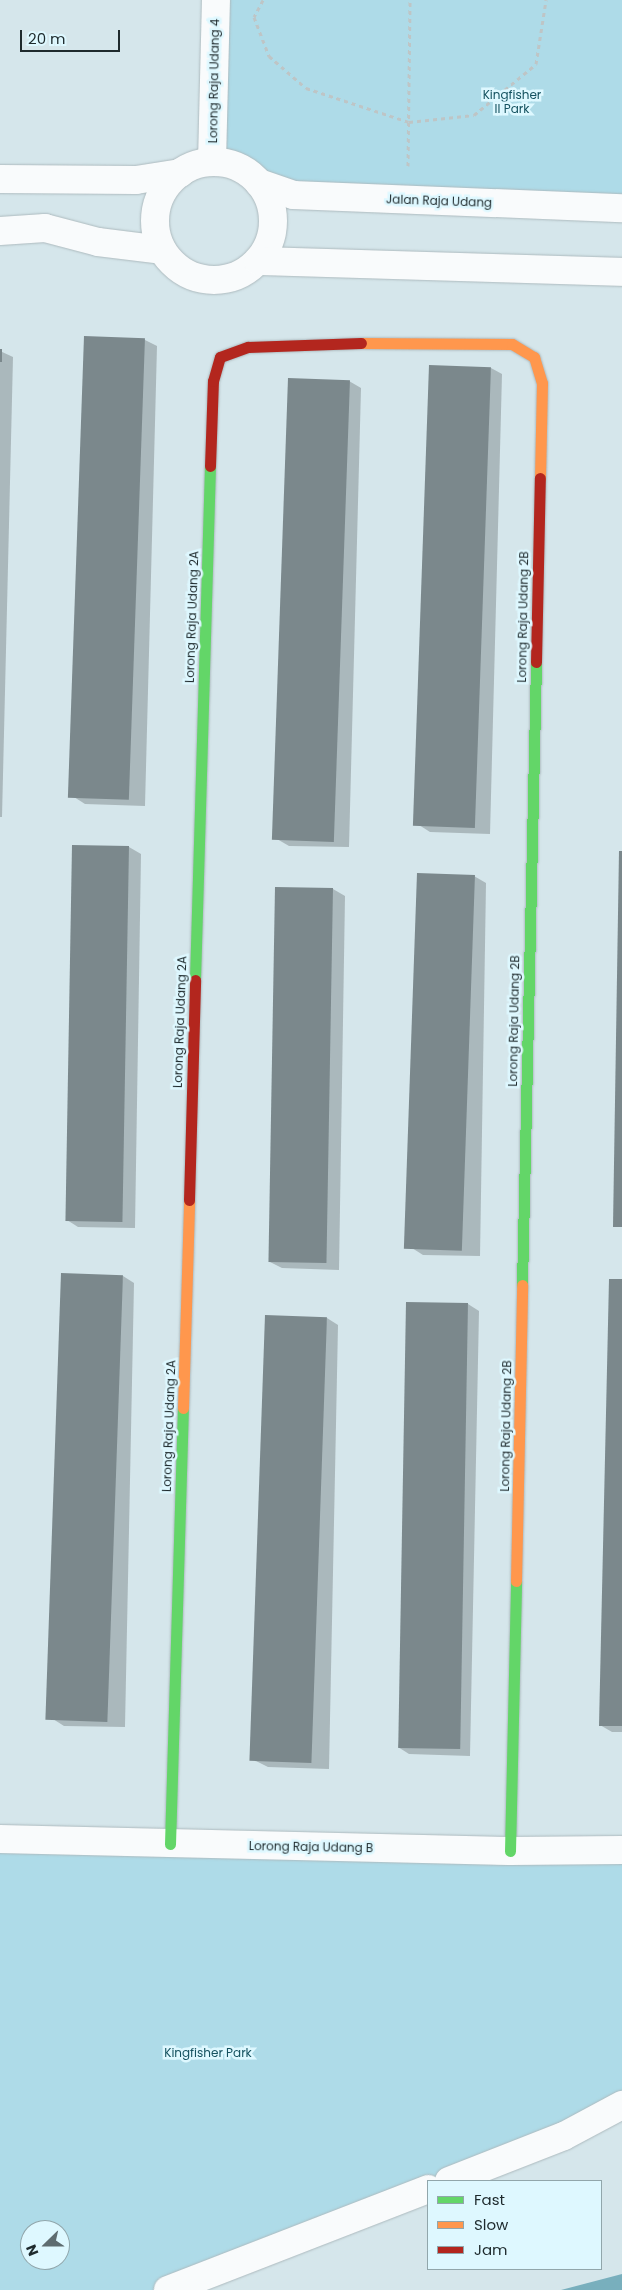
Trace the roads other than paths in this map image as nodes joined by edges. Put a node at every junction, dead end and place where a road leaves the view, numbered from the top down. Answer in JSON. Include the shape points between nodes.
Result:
{"nodes":[{"id":1,"x":216,"y":0,"type":"edge"},
{"id":2,"x":212,"y":162,"type":"junction"},
{"id":3,"x":180,"y":173,"type":"junction"},
{"id":4,"x":0,"y":179,"type":"edge"},
{"id":5,"x":259,"y":183,"type":"junction"},
{"id":6,"x":622,"y":208,"type":"edge"},
{"id":7,"x":0,"y":231,"type":"edge"},
{"id":8,"x":162,"y":250,"type":"junction"},
{"id":9,"x":258,"y":261,"type":"junction"},
{"id":10,"x":622,"y":272,"type":"edge"},
{"id":11,"x":374,"y":342,"type":"joint"},
{"id":12,"x":0,"y":1839,"type":"edge"},
{"id":13,"x":170,"y":1844,"type":"junction"},
{"id":14,"x":622,"y":1850,"type":"edge"},
{"id":15,"x":510,"y":1851,"type":"junction"},
{"id":16,"x":622,"y":2105,"type":"edge"},
{"id":17,"x":452,"y":2180,"type":"edge"},
{"id":18,"x":427,"y":2190,"type":"edge"},
{"id":19,"x":168,"y":2290,"type":"edge"}],
"edges":[{"from":1,"to":2,"type":"street","name":"Lorong Raja Udang 4"},
{"from":2,"to":3,"type":"street"},
{"from":2,"to":5,"type":"street","via":[[230,164]]},
{"from":3,"to":4,"type":"street","via":[[136,180]]},
{"from":3,"to":8,"type":"street","via":[[159,199],[155,216]]},
{"from":5,"to":6,"type":"street","name":"Jalan Raja Udang","via":[[294,195]]},
{"from":5,"to":9,"type":"street","via":[[272,214],[267,247]]},
{"from":7,"to":8,"type":"street","via":[[45,228],[98,242]]},
{"from":8,"to":9,"type":"street","via":[[173,265],[189,275],[207,280],[226,280],[243,273]]},
{"from":9,"to":10,"type":"street"},
{"from":11,"to":13,"type":"street","name":"Lorong Raja Udang 2A","via":[[248,347],[220,357],[213,381]]},
{"from":11,"to":15,"type":"street","name":"Lorong Raja Udang 2B","via":[[512,344],[534,357],[542,383]]},
{"from":12,"to":13,"type":"street","name":"Lorong Raja Udang B"},
{"from":13,"to":15,"type":"street","name":"Lorong Raja Udang B"},
{"from":14,"to":15,"type":"street","name":"Lorong Raja Udang B"},
{"from":16,"to":17,"type":"street","via":[[564,2136]]},
{"from":18,"to":19,"type":"street"}]}
